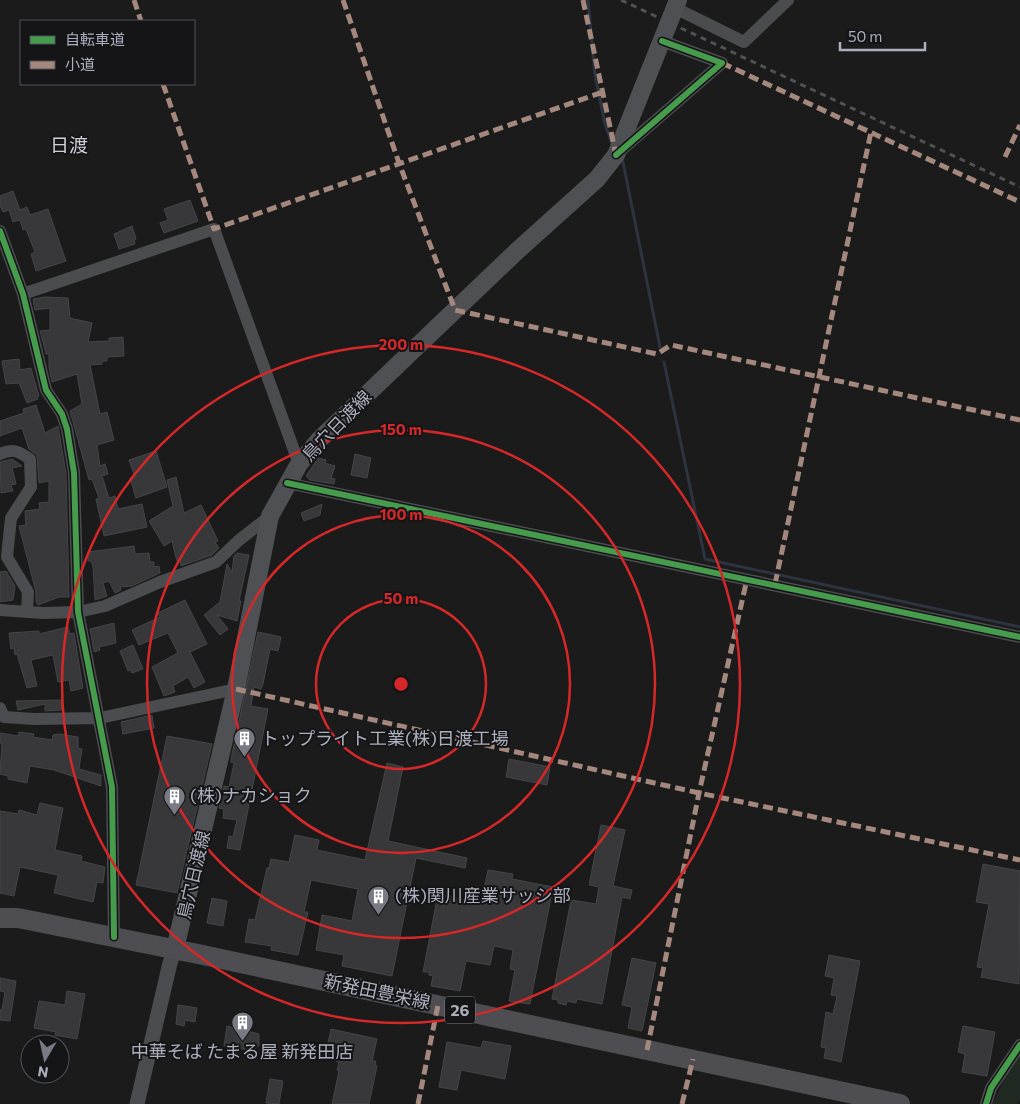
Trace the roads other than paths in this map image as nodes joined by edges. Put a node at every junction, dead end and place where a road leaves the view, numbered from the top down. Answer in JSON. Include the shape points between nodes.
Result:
{"nodes":[{"id":1,"x":788,"y":0,"type":"edge"},
{"id":2,"x":677,"y":4,"type":"edge"},
{"id":3,"x":662,"y":41,"type":"junction"},
{"id":4,"x":616,"y":155,"type":"junction"},
{"id":5,"x":0,"y":231,"type":"edge"},
{"id":6,"x":6,"y":267,"type":"edge"},
{"id":7,"x":23,"y":294,"type":"junction"},
{"id":8,"x":0,"y":454,"type":"edge"},
{"id":9,"x":299,"y":464,"type":"junction"},
{"id":10,"x":287,"y":483,"type":"junction"},
{"id":11,"x":270,"y":516,"type":"junction"},
{"id":12,"x":0,"y":610,"type":"edge"},
{"id":13,"x":27,"y":612,"type":"junction"},
{"id":14,"x":78,"y":612,"type":"junction"},
{"id":15,"x":1020,"y":637,"type":"edge"},
{"id":16,"x":236,"y":689,"type":"junction"},
{"id":17,"x":0,"y":708,"type":"edge"},
{"id":18,"x":100,"y":718,"type":"junction"},
{"id":19,"x":6,"y":916,"type":"edge"},
{"id":20,"x":114,"y":936,"type":"junction"},
{"id":21,"x":175,"y":949,"type":"junction"},
{"id":22,"x":1020,"y":1045,"type":"edge"},
{"id":23,"x":137,"y":1104,"type":"edge"},
{"id":24,"x":900,"y":1104,"type":"edge"},
{"id":25,"x":986,"y":1104,"type":"edge"}],
"edges":[{"from":1,"to":2,"type":"street","via":[[744,42]]},
{"from":2,"to":3,"type":"main road","name":"鳥穴日渡線"},
{"from":3,"to":4,"type":"main road","name":"鳥穴日渡線"},
{"from":3,"to":4,"type":"street","via":[[722,63]]},
{"from":4,"to":9,"type":"main road","name":"鳥穴日渡線","via":[[574,202],[468,297],[319,440]]},
{"from":5,"to":6,"type":"street"},
{"from":6,"to":7,"type":"street"},
{"from":7,"to":9,"type":"street","via":[[214,230]]},
{"from":7,"to":14,"type":"street","via":[[46,390],[62,414],[67,429],[74,473]]},
{"from":8,"to":13,"type":"street","via":[[18,451],[30,459],[31,487],[11,518],[7,557],[28,592]]},
{"from":9,"to":10,"type":"main road","name":"鳥穴日渡線"},
{"from":10,"to":11,"type":"main road","name":"鳥穴日渡線"},
{"from":10,"to":15,"type":"street"},
{"from":11,"to":14,"type":"street","via":[[216,562],[127,598]]},
{"from":11,"to":16,"type":"main road","name":"鳥穴日渡線"},
{"from":12,"to":13,"type":"street"},
{"from":13,"to":14,"type":"street"},
{"from":14,"to":18,"type":"street"},
{"from":16,"to":18,"type":"street"},
{"from":16,"to":21,"type":"main road","name":"鳥穴日渡線"},
{"from":17,"to":18,"type":"street","via":[[4,717]]},
{"from":18,"to":20,"type":"street","via":[[112,787]]},
{"from":19,"to":20,"type":"main road","name":"新発田豊栄線","number":"26"},
{"from":20,"to":21,"type":"main road","name":"新発田豊栄線","number":"26"},
{"from":21,"to":23,"type":"street"},
{"from":21,"to":24,"type":"main road","name":"新発田豊栄線","number":"26"},
{"from":22,"to":25,"type":"street","via":[[991,1088]]}]}
